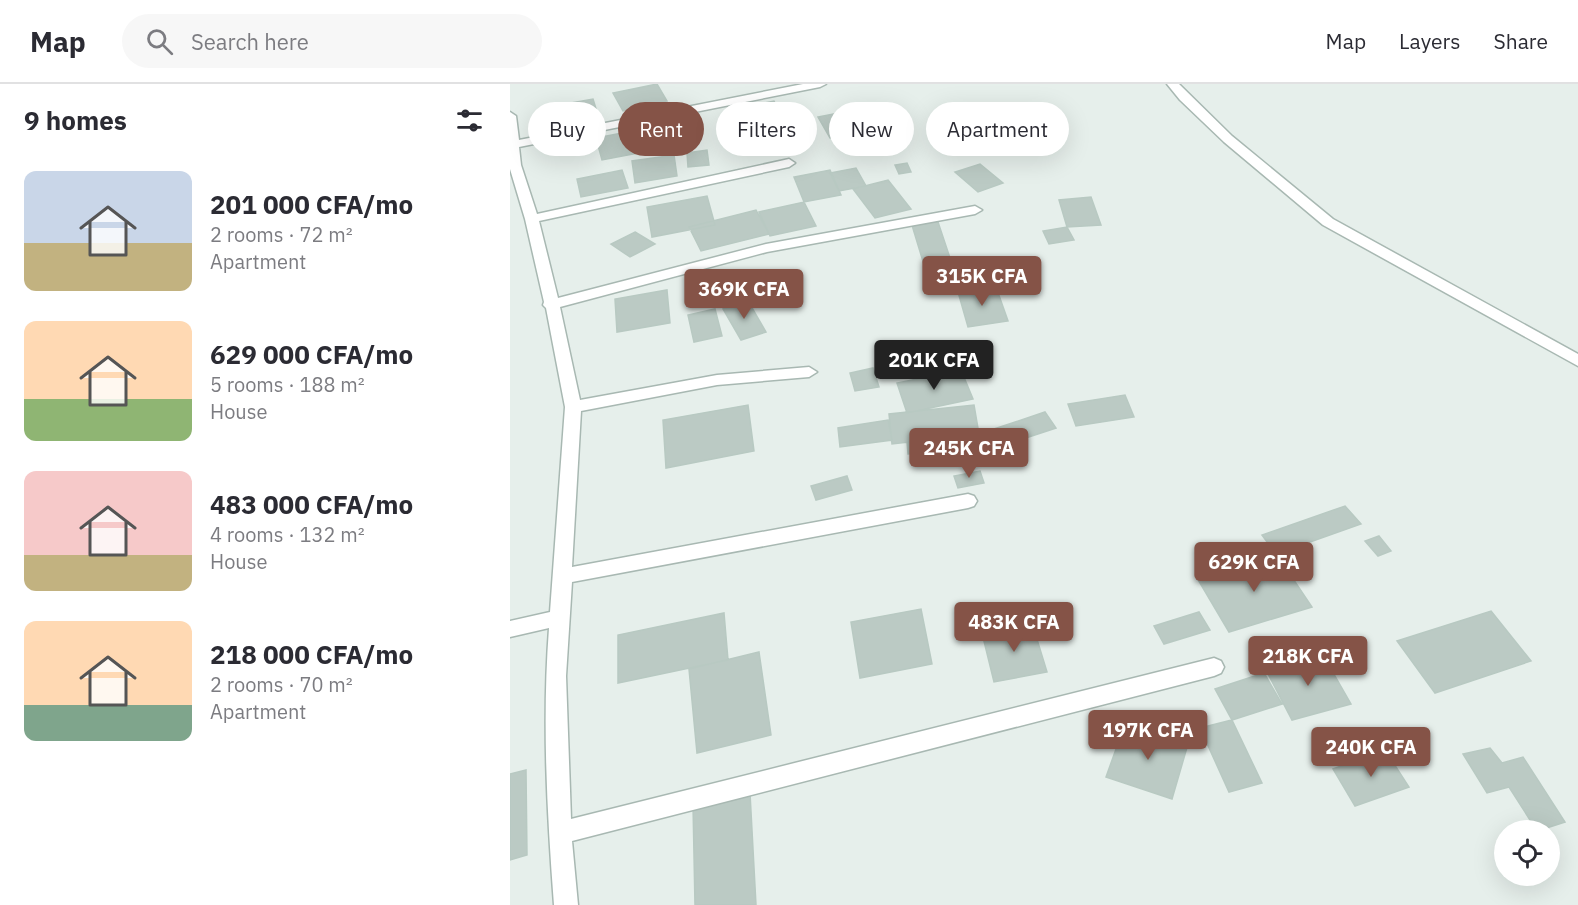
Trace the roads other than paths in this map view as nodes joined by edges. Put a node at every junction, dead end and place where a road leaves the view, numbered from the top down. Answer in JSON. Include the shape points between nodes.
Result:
{"nodes":[{"id":1,"x":820,"y":84,"type":"edge"},
{"id":2,"x":1173,"y":84,"type":"edge"},
{"id":3,"x":510,"y":116,"type":"edge"},
{"id":4,"x":513,"y":146,"type":"junction"},
{"id":5,"x":789,"y":163,"type":"dead end"},
{"id":6,"x":512,"y":167,"type":"edge"},
{"id":7,"x":975,"y":210,"type":"dead end"},
{"id":8,"x":532,"y":219,"type":"junction"},
{"id":9,"x":550,"y":305,"type":"junction"},
{"id":10,"x":1578,"y":361,"type":"edge"},
{"id":11,"x":809,"y":372,"type":"dead end"},
{"id":12,"x":573,"y":407,"type":"junction"},
{"id":13,"x":968,"y":501,"type":"dead end"},
{"id":14,"x":562,"y":576,"type":"junction"},
{"id":15,"x":559,"y":618,"type":"junction"},
{"id":16,"x":510,"y":629,"type":"edge"},
{"id":17,"x":1214,"y":667,"type":"dead end"},
{"id":18,"x":560,"y":833,"type":"junction"},
{"id":19,"x":566,"y":905,"type":"edge"}],
"edges":[{"from":1,"to":4,"type":"street"},
{"from":2,"to":10,"type":"street","via":[[1228,140],[1328,222]]},
{"from":3,"to":4,"type":"street"},
{"from":4,"to":6,"type":"street"},
{"from":5,"to":8,"type":"street"},
{"from":6,"to":8,"type":"street"},
{"from":7,"to":9,"type":"street","via":[[766,248]]},
{"from":8,"to":9,"type":"street"},
{"from":9,"to":12,"type":"street","via":[[564,353]]},
{"from":11,"to":12,"type":"street","via":[[717,380]]},
{"from":12,"to":14,"type":"street"},
{"from":13,"to":14,"type":"street"},
{"from":14,"to":15,"type":"street"},
{"from":15,"to":16,"type":"street"},
{"from":15,"to":18,"type":"street","via":[[556,676]]},
{"from":17,"to":18,"type":"street"},
{"from":18,"to":19,"type":"street"}]}
